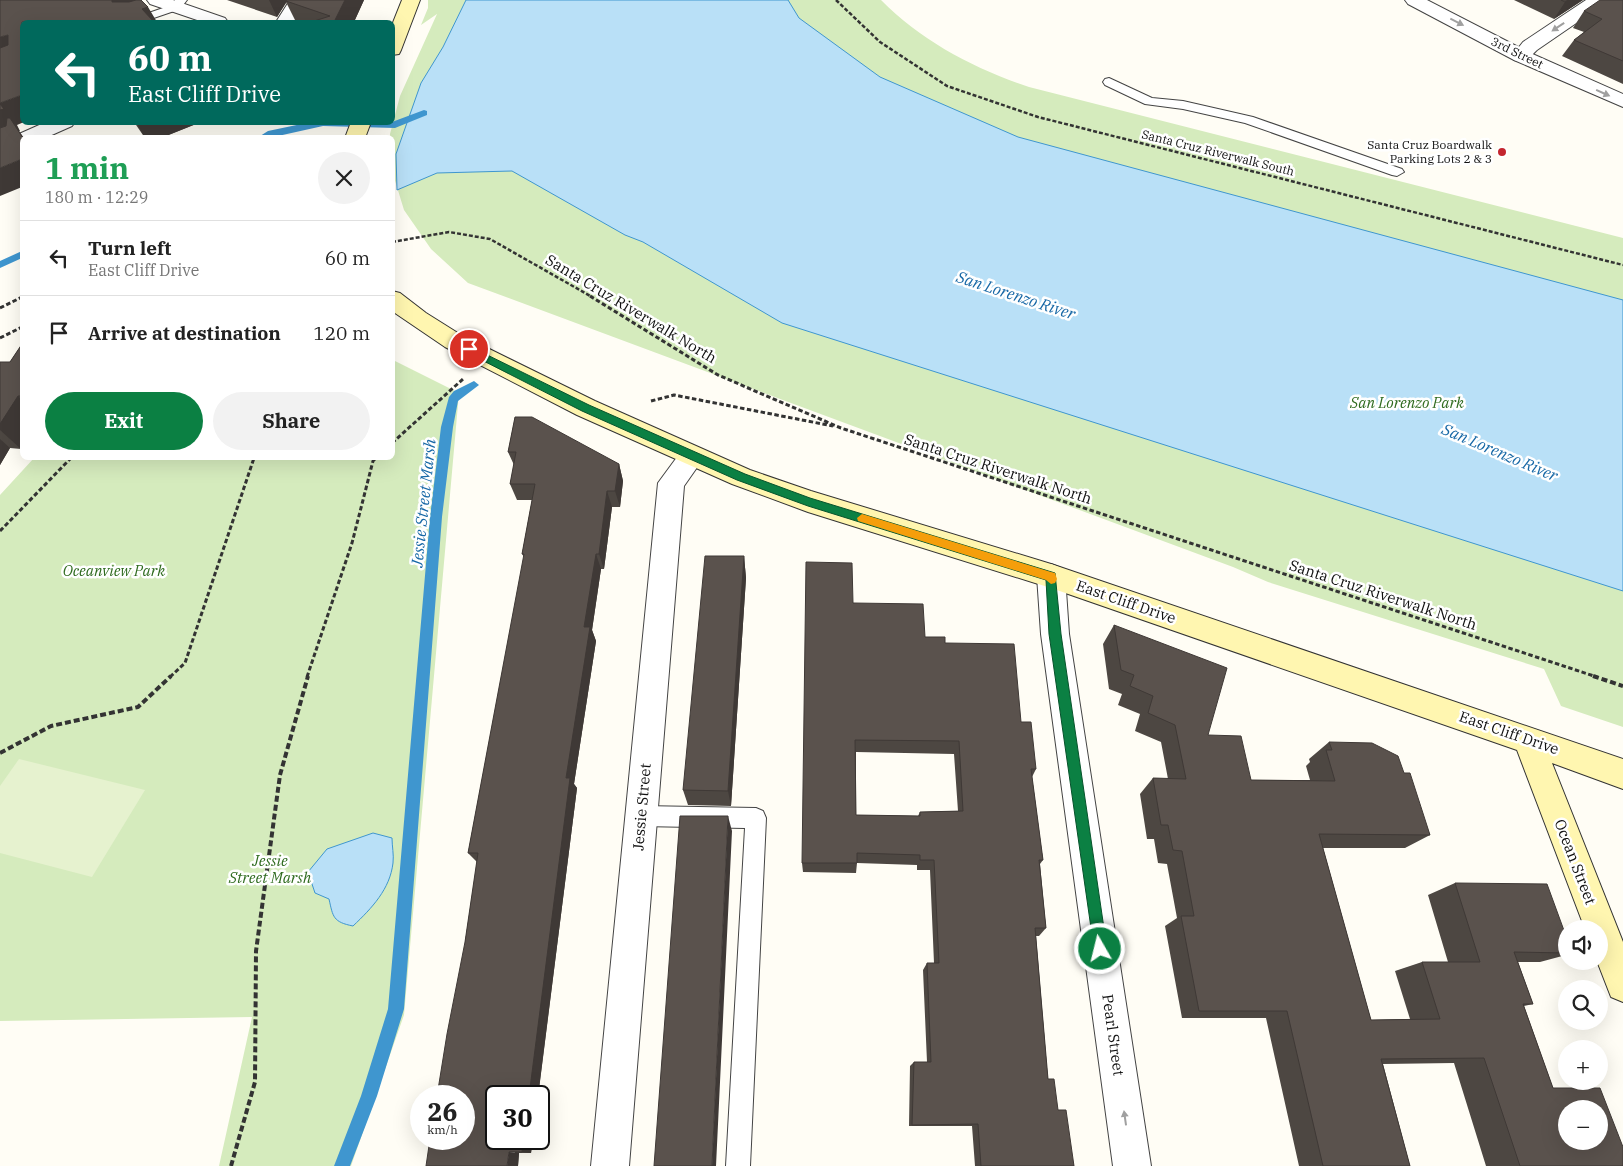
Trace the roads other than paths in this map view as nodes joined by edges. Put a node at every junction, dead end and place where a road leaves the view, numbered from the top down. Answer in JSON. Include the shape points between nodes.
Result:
{"nodes":[{"id":1,"x":156,"y":0,"type":"edge"},
{"id":2,"x":299,"y":0,"type":"edge"},
{"id":3,"x":411,"y":0,"type":"edge"},
{"id":4,"x":1414,"y":0,"type":"edge"},
{"id":5,"x":1598,"y":0,"type":"edge"},
{"id":6,"x":178,"y":4,"type":"edge"},
{"id":7,"x":137,"y":20,"type":"edge"},
{"id":8,"x":214,"y":20,"type":"edge"},
{"id":9,"x":286,"y":20,"type":"edge"},
{"id":10,"x":395,"y":42,"type":"edge"},
{"id":11,"x":1521,"y":56,"type":"junction"},
{"id":12,"x":1109,"y":82,"type":"dead end"},
{"id":13,"x":1623,"y":101,"type":"edge"},
{"id":14,"x":58,"y":125,"type":"edge"},
{"id":15,"x":33,"y":135,"type":"edge"},
{"id":16,"x":1397,"y":172,"type":"dead end"},
{"id":17,"x":395,"y":301,"type":"edge"},
{"id":18,"x":692,"y":456,"type":"junction"},
{"id":19,"x":1051,"y":576,"type":"junction"},
{"id":20,"x":1528,"y":740,"type":"junction"},
{"id":21,"x":1623,"y":774,"type":"edge"},
{"id":22,"x":641,"y":816,"type":"junction"},
{"id":23,"x":1623,"y":984,"type":"edge"},
{"id":24,"x":610,"y":1166,"type":"edge"},
{"id":25,"x":738,"y":1166,"type":"edge"},
{"id":26,"x":1132,"y":1166,"type":"edge"}],
"edges":[{"from":1,"to":6,"type":"street"},
{"from":2,"to":9,"type":"street"},
{"from":3,"to":10,"type":"main road"},
{"from":4,"to":11,"type":"street","name":"3rd Street","one_way":true},
{"from":5,"to":11,"type":"street","one_way":true,"via":[[1530,46]]},
{"from":6,"to":7,"type":"lane"},
{"from":6,"to":8,"type":"street"},
{"from":11,"to":13,"type":"street","name":"3rd Street","one_way":true},
{"from":12,"to":16,"type":"lane","via":[[1149,101],[1249,120]]},
{"from":14,"to":15,"type":"street"},
{"from":17,"to":18,"type":"main road","name":"East Cliff Drive","via":[[453,341],[586,408]]},
{"from":18,"to":19,"type":"main road","name":"East Cliff Drive","via":[[808,501]]},
{"from":18,"to":22,"type":"street","name":"Jessie Street","via":[[671,483]]},
{"from":19,"to":20,"type":"main road","name":"East Cliff Drive"},
{"from":26,"to":19,"type":"street","name":"Pearl Street","one_way":true,"via":[[1055,634]]},
{"from":20,"to":21,"type":"main road","name":"East Cliff Drive"},
{"from":20,"to":23,"type":"main road","name":"Ocean Street"},
{"from":22,"to":24,"type":"street","name":"Jessie Street"},
{"from":22,"to":25,"type":"lane","via":[[756,818]]}]}
